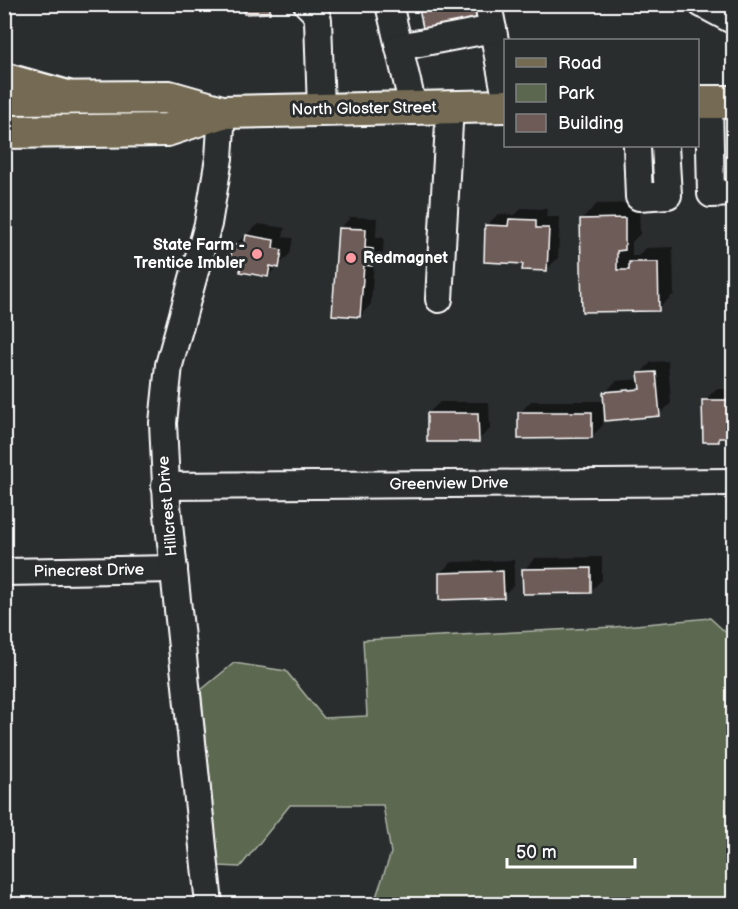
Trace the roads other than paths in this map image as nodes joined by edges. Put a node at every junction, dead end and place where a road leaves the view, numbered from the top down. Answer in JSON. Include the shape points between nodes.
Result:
{"nodes":[{"id":1,"x":307,"y":4,"type":"edge"},
{"id":2,"x":389,"y":4,"type":"edge"},
{"id":3,"x":488,"y":4,"type":"edge"},
{"id":4,"x":702,"y":4,"type":"edge"},
{"id":5,"x":734,"y":21,"type":"edge"},
{"id":6,"x":493,"y":29,"type":"junction"},
{"id":7,"x":399,"y":47,"type":"junction"},
{"id":8,"x":4,"y":80,"type":"edge"},
{"id":9,"x":504,"y":87,"type":"edge"},
{"id":10,"x":65,"y":97,"type":"junction"},
{"id":11,"x":4,"y":98,"type":"edge"},
{"id":12,"x":713,"y":102,"type":"edge"},
{"id":13,"x":450,"y":106,"type":"junction"},
{"id":14,"x":504,"y":106,"type":"edge"},
{"id":15,"x":413,"y":107,"type":"junction"},
{"id":16,"x":321,"y":110,"type":"junction"},
{"id":17,"x":222,"y":112,"type":"junction"},
{"id":18,"x":4,"y":132,"type":"edge"},
{"id":19,"x":637,"y":147,"type":"edge"},
{"id":20,"x":665,"y":147,"type":"edge"},
{"id":21,"x":734,"y":193,"type":"edge"},
{"id":22,"x":439,"y":299,"type":"dead end"},
{"id":23,"x":734,"y":482,"type":"edge"},
{"id":24,"x":165,"y":486,"type":"junction"},
{"id":25,"x":174,"y":569,"type":"junction"},
{"id":26,"x":4,"y":572,"type":"edge"},
{"id":27,"x":209,"y":904,"type":"edge"}],
"edges":[{"from":1,"to":16,"type":"street","via":[[318,20]]},
{"from":2,"to":7,"type":"street"},
{"from":3,"to":6,"type":"street"},
{"from":4,"to":5,"type":"street"},
{"from":6,"to":7,"type":"street"},
{"from":6,"to":9,"type":"street"},
{"from":7,"to":15,"type":"street"},
{"from":8,"to":10,"type":"highway"},
{"from":10,"to":11,"type":"main road","name":"North Gloster Street"},
{"from":10,"to":17,"type":"main road","name":"North Gloster Street","via":[[169,97]]},
{"from":12,"to":21,"type":"street","via":[[711,194]]},
{"from":13,"to":14,"type":"main road","name":"North Gloster Street"},
{"from":13,"to":15,"type":"main road","name":"North Gloster Street"},
{"from":13,"to":22,"type":"street"},
{"from":15,"to":16,"type":"main road","name":"North Gloster Street"},
{"from":16,"to":17,"type":"main road","name":"North Gloster Street"},
{"from":17,"to":18,"type":"main road","name":"North Gloster Street","via":[[167,130]]},
{"from":17,"to":24,"type":"street","name":"Hillcrest Drive","via":[[219,158],[206,232],[167,378],[163,423]]},
{"from":19,"to":20,"type":"street","via":[[639,197],[668,195]]},
{"from":23,"to":24,"type":"street","name":"Greenview Drive"},
{"from":24,"to":25,"type":"street","name":"Hillcrest Drive"},
{"from":25,"to":26,"type":"street","name":"Pinecrest Drive"},
{"from":25,"to":27,"type":"street","name":"Hillcrest Drive"}]}
